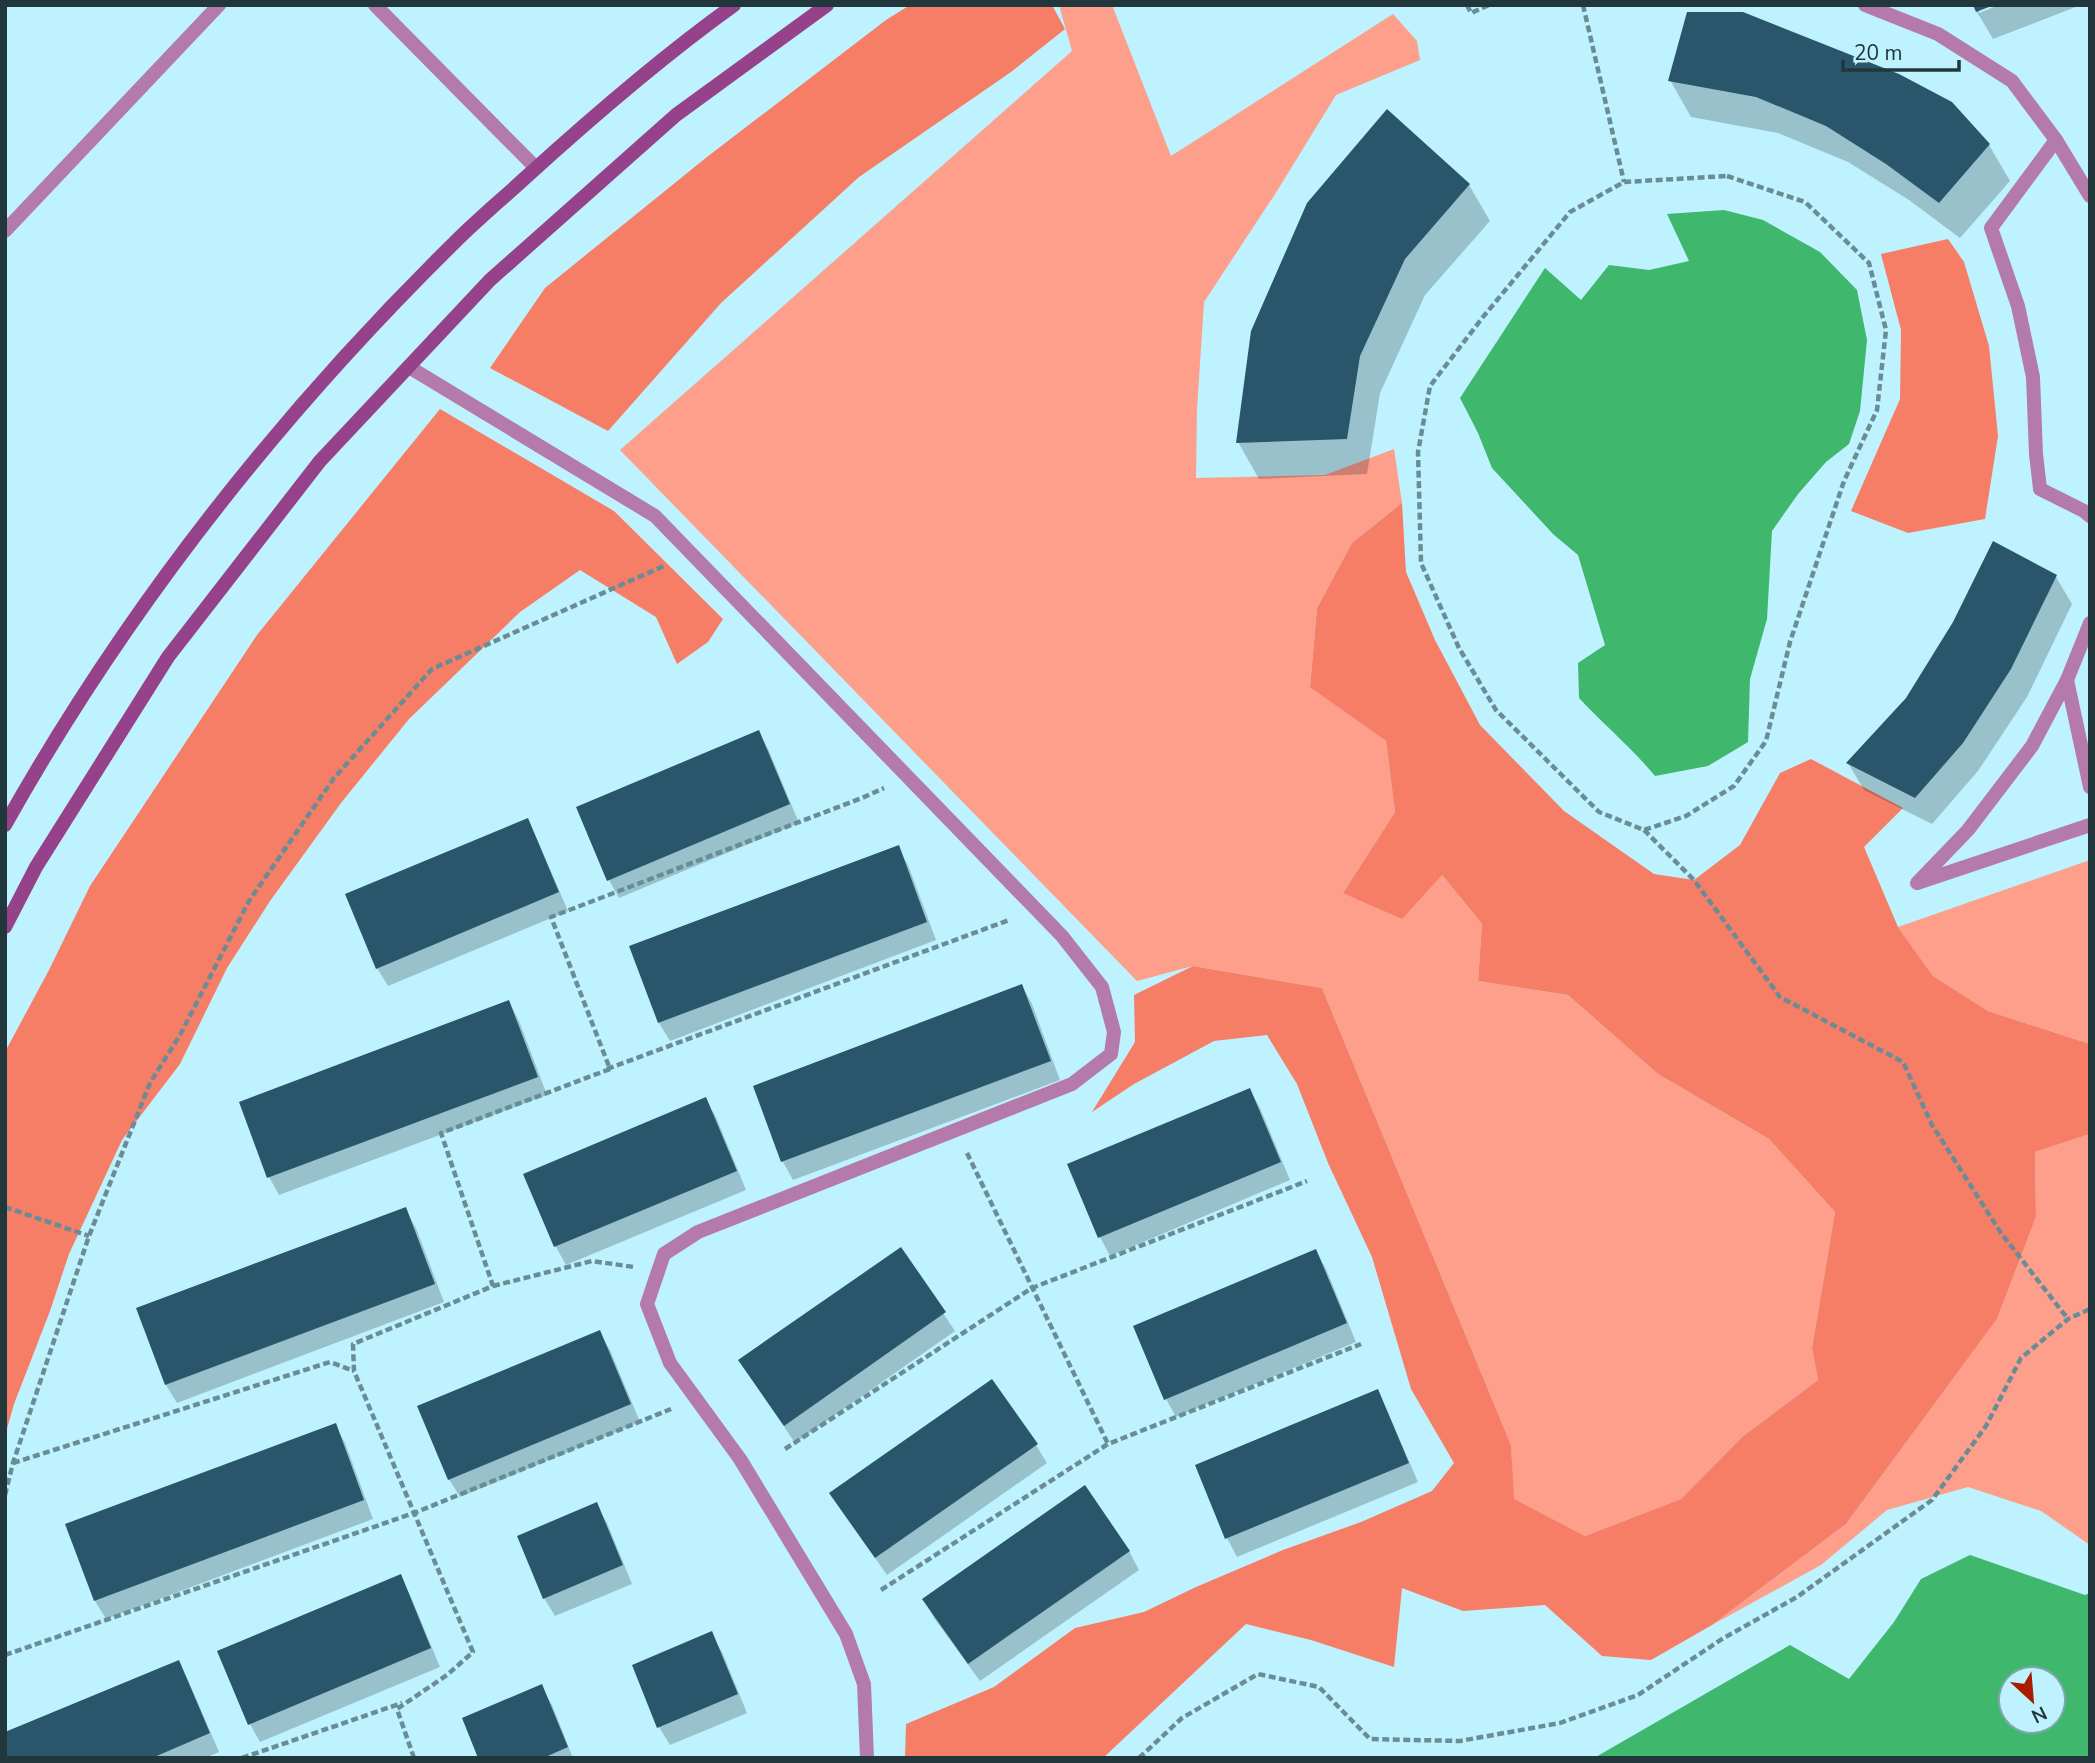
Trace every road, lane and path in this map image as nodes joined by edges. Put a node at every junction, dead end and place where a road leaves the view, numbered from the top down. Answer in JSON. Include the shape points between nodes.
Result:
{"nodes":[{"id":1,"x":219,"y":5,"type":"edge"},
{"id":2,"x":375,"y":5,"type":"edge"},
{"id":3,"x":734,"y":5,"type":"edge"},
{"id":4,"x":827,"y":5,"type":"edge"},
{"id":5,"x":1467,"y":5,"type":"edge"},
{"id":6,"x":1489,"y":5,"type":"edge"},
{"id":7,"x":1583,"y":5,"type":"edge"},
{"id":8,"x":1865,"y":5,"type":"edge"},
{"id":9,"x":2056,"y":140,"type":"junction"},
{"id":10,"x":536,"y":168,"type":"junction"},
{"id":11,"x":1624,"y":182,"type":"junction"},
{"id":12,"x":2090,"y":196,"type":"edge"},
{"id":13,"x":5,"y":231,"type":"edge"},
{"id":14,"x":409,"y":367,"type":"junction"},
{"id":15,"x":2090,"y":516,"type":"edge"},
{"id":16,"x":692,"y":553,"type":"junction"},
{"id":17,"x":2090,"y":623,"type":"edge"},
{"id":18,"x":2067,"y":680,"type":"junction"},
{"id":19,"x":2090,"y":787,"type":"edge"},
{"id":20,"x":862,"y":799,"type":"dead end"},
{"id":21,"x":5,"y":825,"type":"edge"},
{"id":22,"x":2090,"y":825,"type":"edge"},
{"id":23,"x":1644,"y":830,"type":"junction"},
{"id":24,"x":1037,"y":910,"type":"junction"},
{"id":25,"x":5,"y":927,"type":"edge"},
{"id":26,"x":598,"y":1073,"type":"junction"},
{"id":27,"x":956,"y":1130,"type":"junction"},
{"id":28,"x":1307,"y":1181,"type":"dead end"},
{"id":29,"x":5,"y":1207,"type":"edge"},
{"id":30,"x":89,"y":1236,"type":"junction"},
{"id":31,"x":659,"y":1270,"type":"junction"},
{"id":32,"x":493,"y":1286,"type":"junction"},
{"id":33,"x":1032,"y":1288,"type":"junction"},
{"id":34,"x":2090,"y":1309,"type":"edge"},
{"id":35,"x":2068,"y":1319,"type":"junction"},
{"id":36,"x":1361,"y":1344,"type":"dead end"},
{"id":37,"x":354,"y":1371,"type":"junction"},
{"id":38,"x":663,"y":1413,"type":"dead end"},
{"id":39,"x":1108,"y":1444,"type":"junction"},
{"id":40,"x":785,"y":1449,"type":"dead end"},
{"id":41,"x":13,"y":1463,"type":"junction"},
{"id":42,"x":5,"y":1495,"type":"edge"},
{"id":43,"x":414,"y":1513,"type":"junction"},
{"id":44,"x":881,"y":1590,"type":"dead end"},
{"id":45,"x":5,"y":1655,"type":"edge"},
{"id":46,"x":409,"y":1701,"type":"junction"},
{"id":47,"x":242,"y":1758,"type":"edge"},
{"id":48,"x":414,"y":1758,"type":"edge"},
{"id":49,"x":867,"y":1758,"type":"edge"},
{"id":50,"x":1139,"y":1758,"type":"edge"}],
"edges":[{"from":1,"to":13,"type":"street"},
{"from":2,"to":10,"type":"street"},
{"from":3,"to":10,"type":"street","via":[[580,127]]},
{"from":4,"to":14,"type":"street","via":[[676,115],[490,279]]},
{"from":5,"to":6,"type":"path","via":[[1471,13]]},
{"from":7,"to":11,"type":"path"},
{"from":8,"to":9,"type":"street","via":[[1938,34],[2012,81]]},
{"from":9,"to":12,"type":"street"},
{"from":9,"to":15,"type":"street","via":[[1990,228],[2018,306],[2033,377],[2040,489]]},
{"from":10,"to":21,"type":"street","via":[[456,242],[339,363],[230,492],[129,627]]},
{"from":11,"to":23,"type":"path","via":[[1570,212],[1430,386],[1418,452],[1421,563],[1459,648],[1496,710],[1599,812]]},
{"from":11,"to":23,"type":"path","via":[[1727,176],[1805,202],[1869,263],[1886,330],[1877,410],[1844,481],[1798,618],[1766,741],[1734,786],[1686,816]]},
{"from":14,"to":16,"type":"street","via":[[655,516]]},
{"from":14,"to":25,"type":"street","via":[[320,461],[168,657],[36,867]]},
{"from":16,"to":24,"type":"street"},
{"from":16,"to":30,"type":"path","via":[[432,669],[334,778],[249,901],[150,1083]]},
{"from":17,"to":18,"type":"street"},
{"from":18,"to":19,"type":"street"},
{"from":18,"to":22,"type":"street","via":[[2032,746],[1968,830],[1917,883]]},
{"from":20,"to":26,"type":"path","via":[[551,917],[610,1069]]},
{"from":23,"to":35,"type":"path","via":[[1695,880],[1780,997],[1903,1062],[1931,1125],[2001,1233]]},
{"from":24,"to":26,"type":"path"},
{"from":24,"to":27,"type":"street","via":[[1102,987],[1114,1032],[1111,1054],[1072,1084]]},
{"from":26,"to":32,"type":"path","via":[[441,1133]]},
{"from":27,"to":31,"type":"street","via":[[698,1232],[664,1254]]},
{"from":27,"to":33,"type":"path"},
{"from":28,"to":33,"type":"path"},
{"from":29,"to":30,"type":"path"},
{"from":30,"to":41,"type":"path"},
{"from":31,"to":32,"type":"path","via":[[592,1261]]},
{"from":31,"to":49,"type":"street","via":[[647,1304],[670,1363],[740,1459],[846,1634],[864,1684]]},
{"from":32,"to":37,"type":"path","via":[[353,1344]]},
{"from":33,"to":39,"type":"path"},
{"from":33,"to":40,"type":"path"},
{"from":34,"to":35,"type":"path"},
{"from":35,"to":50,"type":"path","via":[[2021,1358],[1986,1426],[1932,1500],[1797,1597],[1722,1639],[1638,1695],[1560,1723],[1460,1741],[1370,1739],[1319,1687],[1258,1674],[1182,1718]]},
{"from":36,"to":39,"type":"path"},
{"from":37,"to":41,"type":"path","via":[[330,1362]]},
{"from":37,"to":43,"type":"path"},
{"from":38,"to":43,"type":"path"},
{"from":39,"to":44,"type":"path"},
{"from":41,"to":42,"type":"path"},
{"from":43,"to":45,"type":"path"},
{"from":43,"to":46,"type":"path","via":[[473,1652]]},
{"from":46,"to":47,"type":"path"},
{"from":46,"to":48,"type":"path","via":[[397,1709]]}]}
